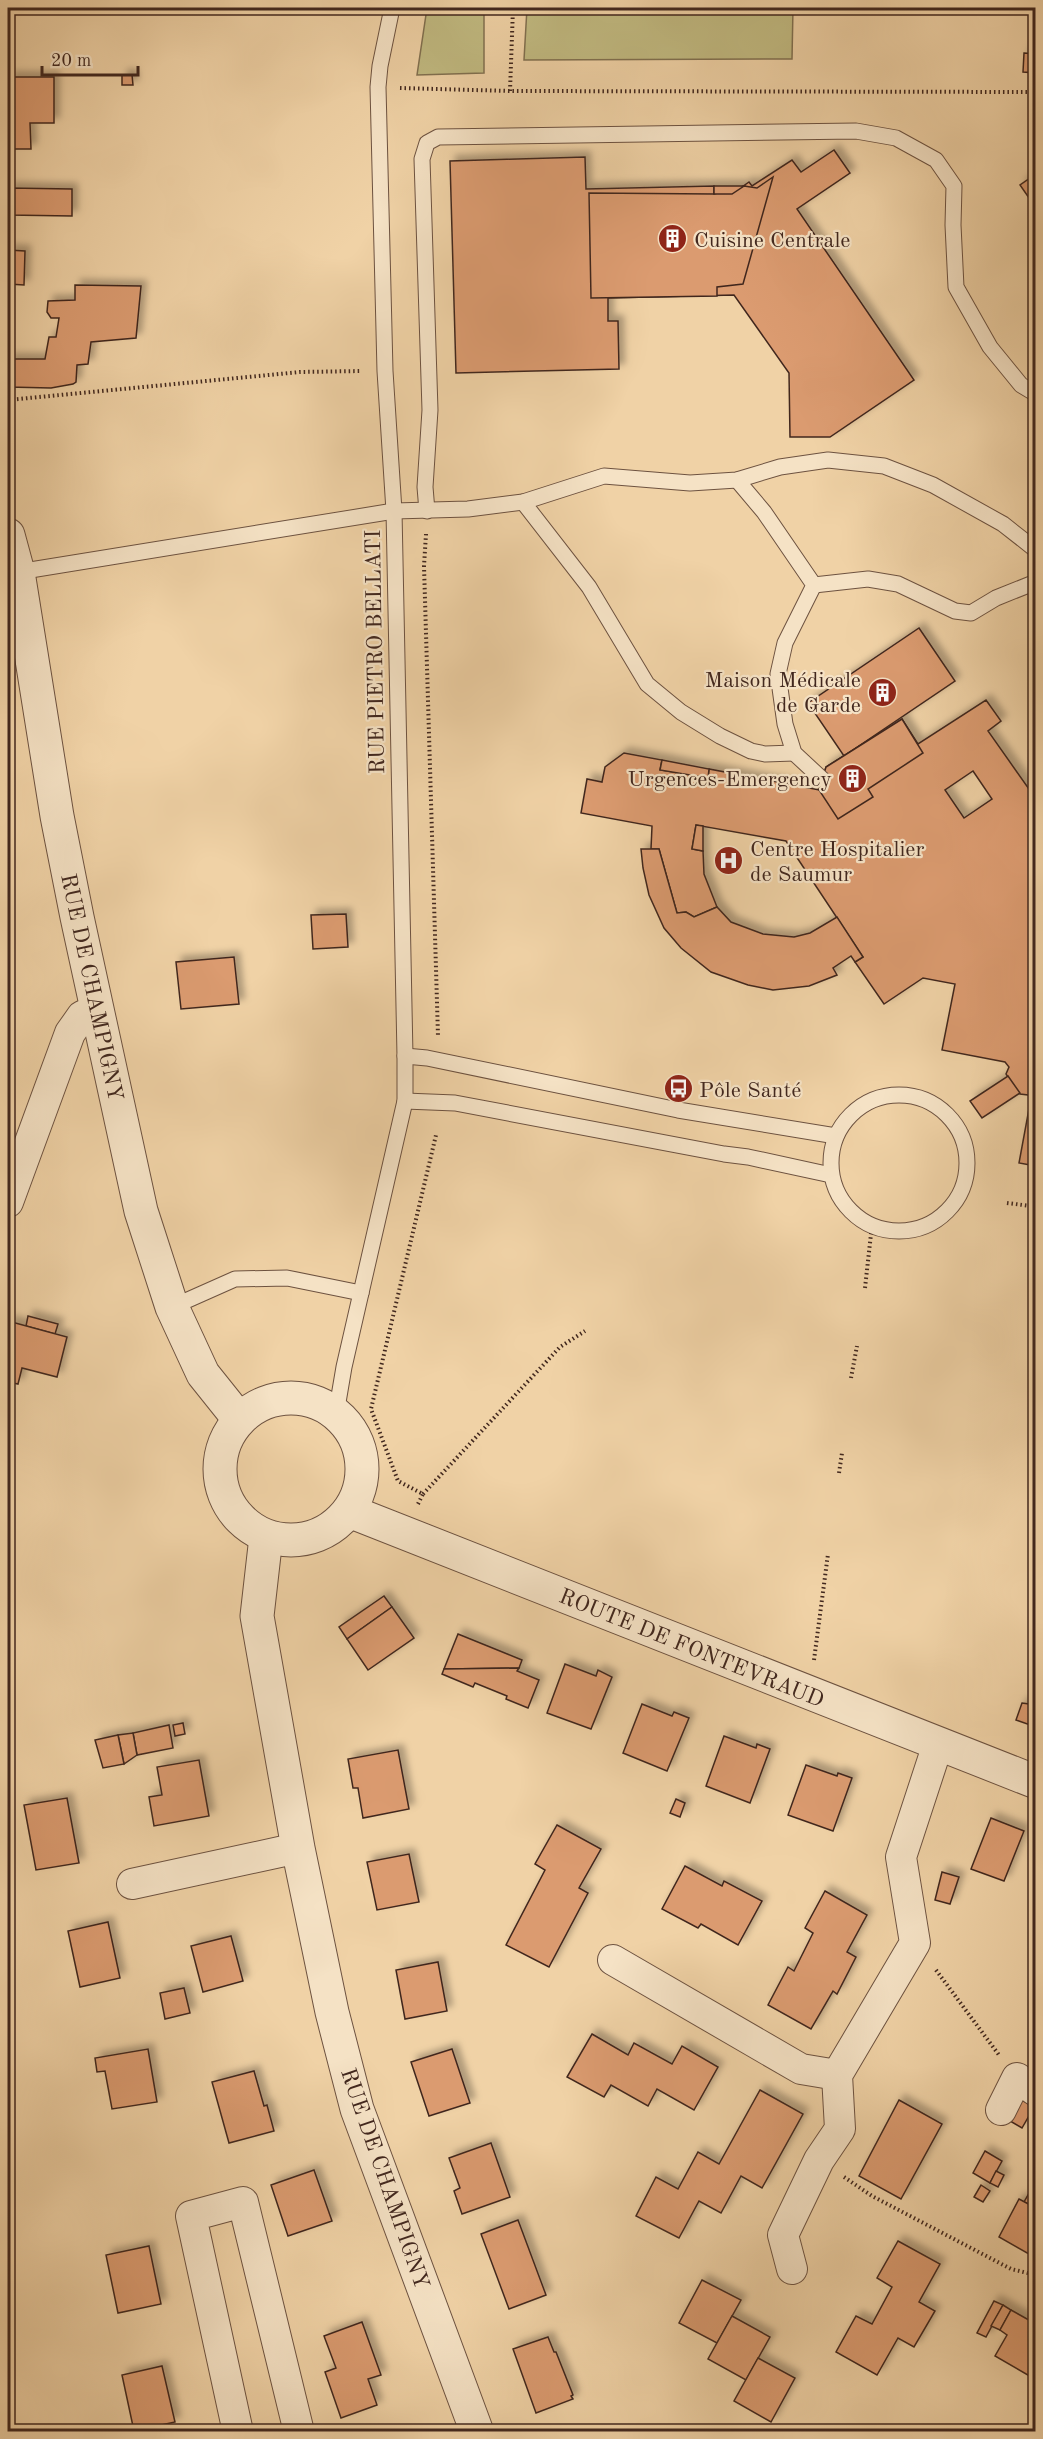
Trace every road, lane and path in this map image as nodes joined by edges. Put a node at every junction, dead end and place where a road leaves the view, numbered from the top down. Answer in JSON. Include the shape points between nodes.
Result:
{"nodes":[{"id":1,"x":392,"y":8,"type":"edge"},
{"id":2,"x":513,"y":8,"type":"edge"},
{"id":3,"x":378,"y":87,"type":"junction"},
{"id":4,"x":510,"y":91,"type":"junction"},
{"id":5,"x":1035,"y":92,"type":"edge"},
{"id":6,"x":385,"y":370,"type":"junction"},
{"id":7,"x":1035,"y":394,"type":"edge"},
{"id":8,"x":8,"y":400,"type":"edge"},
{"id":9,"x":737,"y":480,"type":"junction"},
{"id":10,"x":523,"y":502,"type":"junction"},
{"id":11,"x":394,"y":511,"type":"junction"},
{"id":12,"x":427,"y":511,"type":"junction"},
{"id":13,"x":8,"y":535,"type":"edge"},
{"id":14,"x":1035,"y":550,"type":"edge"},
{"id":15,"x":18,"y":572,"type":"junction"},
{"id":16,"x":1035,"y":582,"type":"edge"},
{"id":17,"x":814,"y":585,"type":"junction"},
{"id":18,"x":794,"y":753,"type":"junction"},
{"id":19,"x":822,"y":779,"type":"dead end"},
{"id":20,"x":98,"y":1009,"type":"junction"},
{"id":21,"x":438,"y":1037,"type":"dead end"},
{"id":22,"x":405,"y":1056,"type":"junction"},
{"id":23,"x":405,"y":1101,"type":"junction"},
{"id":24,"x":436,"y":1135,"type":"dead end"},
{"id":25,"x":836,"y":1136,"type":"junction"},
{"id":26,"x":831,"y":1175,"type":"junction"},
{"id":27,"x":1035,"y":1197,"type":"edge"},
{"id":28,"x":8,"y":1202,"type":"edge"},
{"id":29,"x":1006,"y":1203,"type":"dead end"},
{"id":30,"x":872,"y":1225,"type":"junction"},
{"id":31,"x":865,"y":1288,"type":"dead end"},
{"id":32,"x":361,"y":1293,"type":"junction"},
{"id":33,"x":172,"y":1307,"type":"junction"},
{"id":34,"x":585,"y":1331,"type":"dead end"},
{"id":35,"x":857,"y":1346,"type":"dead end"},
{"id":36,"x":851,"y":1378,"type":"dead end"},
{"id":37,"x":336,"y":1414,"type":"junction"},
{"id":38,"x":239,"y":1419,"type":"junction"},
{"id":39,"x":842,"y":1453,"type":"dead end"},
{"id":40,"x":839,"y":1473,"type":"dead end"},
{"id":41,"x":423,"y":1494,"type":"junction"},
{"id":42,"x":417,"y":1507,"type":"dead end"},
{"id":43,"x":349,"y":1510,"type":"junction"},
{"id":44,"x":267,"y":1537,"type":"junction"},
{"id":45,"x":828,"y":1554,"type":"dead end"},
{"id":46,"x":816,"y":1646,"type":"dead end"},
{"id":47,"x":938,"y":1744,"type":"junction"},
{"id":48,"x":1035,"y":1782,"type":"edge"},
{"id":49,"x":298,"y":1848,"type":"junction"},
{"id":50,"x":132,"y":1884,"type":"dead end"},
{"id":51,"x":915,"y":1942,"type":"junction"},
{"id":52,"x":613,"y":1960,"type":"dead end"},
{"id":53,"x":837,"y":2075,"type":"junction"},
{"id":54,"x":1026,"y":2084,"type":"edge"},
{"id":55,"x":1001,"y":2110,"type":"dead end"},
{"id":56,"x":819,"y":2160,"type":"junction"},
{"id":57,"x":792,"y":2269,"type":"dead end"},
{"id":58,"x":1035,"y":2274,"type":"edge"},
{"id":59,"x":238,"y":2432,"type":"edge"},
{"id":60,"x":299,"y":2432,"type":"edge"},
{"id":61,"x":477,"y":2432,"type":"edge"}],
"edges":[{"from":1,"to":3,"type":"lane","name":"RUE PIETRO BELLATI"},
{"from":2,"to":4,"type":"path"},
{"from":3,"to":4,"type":"path"},
{"from":3,"to":6,"type":"lane","name":"RUE PIETRO BELLATI"},
{"from":4,"to":5,"type":"path"},
{"from":6,"to":8,"type":"path","via":[[300,372]]},
{"from":6,"to":11,"type":"lane","name":"RUE PIETRO BELLATI"},
{"from":7,"to":12,"type":"lane","via":[[1021,385],[990,347],[956,287],[954,186],[936,160],[896,138],[856,131],[438,137],[427,144],[422,159],[430,410]]},
{"from":9,"to":10,"type":"lane","via":[[690,483],[604,477]]},
{"from":9,"to":14,"type":"lane","via":[[780,467],[828,460],[884,466],[933,485],[973,507],[1003,524]]},
{"from":9,"to":17,"type":"lane"},
{"from":10,"to":12,"type":"lane"},
{"from":10,"to":18,"type":"lane","via":[[590,587],[647,684],[681,712],[751,751]]},
{"from":11,"to":12,"type":"lane"},
{"from":11,"to":15,"type":"lane"},
{"from":11,"to":22,"type":"lane","name":"RUE PIETRO BELLATI"},
{"from":12,"to":21,"type":"path","via":[[424,566]]},
{"from":13,"to":15,"type":"street","name":"RUE DE CHAMPIGNY"},
{"from":15,"to":20,"type":"street","name":"RUE DE CHAMPIGNY","via":[[57,816]]},
{"from":16,"to":17,"type":"lane","via":[[971,613],[955,611],[898,584],[868,579]]},
{"from":17,"to":18,"type":"lane","via":[[785,643],[778,674],[785,724]]},
{"from":18,"to":19,"type":"lane"},
{"from":20,"to":28,"type":"street","via":[[82,1016],[70,1033]]},
{"from":20,"to":33,"type":"street","name":"RUE DE CHAMPIGNY","via":[[141,1211]]},
{"from":22,"to":23,"type":"lane","name":"RUE PIETRO BELLATI"},
{"from":22,"to":25,"type":"lane","via":[[678,1110]]},
{"from":23,"to":26,"type":"lane","via":[[455,1103]]},
{"from":23,"to":32,"type":"lane","name":"RUE PIETRO BELLATI"},
{"from":24,"to":41,"type":"path","via":[[371,1409],[398,1481]]},
{"from":25,"to":26,"type":"lane"},
{"from":25,"to":30,"type":"lane","via":[[849,1116],[867,1102],[890,1095],[914,1096],[936,1106],[952,1120],[964,1141],[964,1185],[956,1201],[939,1218],[918,1229],[901,1232]]},
{"from":26,"to":30,"type":"lane","via":[[839,1198],[856,1217]]},
{"from":27,"to":29,"type":"path","via":[[1032,1196],[1030,1206]]},
{"from":30,"to":31,"type":"path"},
{"from":32,"to":33,"type":"lane","via":[[288,1278],[235,1279]]},
{"from":32,"to":37,"type":"lane","name":"RUE PIETRO BELLATI"},
{"from":33,"to":38,"type":"street","name":"RUE DE CHAMPIGNY","via":[[203,1374]]},
{"from":34,"to":41,"type":"path","via":[[560,1347]]},
{"from":35,"to":36,"type":"path"},
{"from":37,"to":38,"type":"street","via":[[313,1402],[287,1398],[261,1404]]},
{"from":37,"to":43,"type":"street","via":[[359,1449],[362,1470],[359,1491]]},
{"from":38,"to":44,"type":"street","via":[[224,1443],[219,1471],[225,1499],[242,1522]]},
{"from":39,"to":40,"type":"path"},
{"from":41,"to":42,"type":"path"},
{"from":43,"to":44,"type":"street","via":[[333,1527],[312,1538],[289,1541]]},
{"from":43,"to":47,"type":"street","name":"ROUTE DE FONTEVRAUD"},
{"from":44,"to":49,"type":"street","name":"RUE DE CHAMPIGNY","via":[[257,1616]]},
{"from":45,"to":46,"type":"path"},
{"from":47,"to":48,"type":"street","name":"ROUTE DE FONTEVRAUD"},
{"from":47,"to":51,"type":"street","via":[[901,1857]]},
{"from":49,"to":50,"type":"street"},
{"from":49,"to":61,"type":"street","name":"RUE DE CHAMPIGNY","via":[[357,2109]]},
{"from":51,"to":53,"type":"street"},
{"from":51,"to":54,"type":"path"},
{"from":52,"to":53,"type":"street","via":[[801,2069]]},
{"from":53,"to":56,"type":"street","via":[[840,2129]]},
{"from":54,"to":55,"type":"street"},
{"from":56,"to":57,"type":"street","via":[[783,2235]]},
{"from":56,"to":58,"type":"path","via":[[872,2196],[1011,2269]]},
{"from":59,"to":60,"type":"street","via":[[191,2216],[243,2202]]}]}
